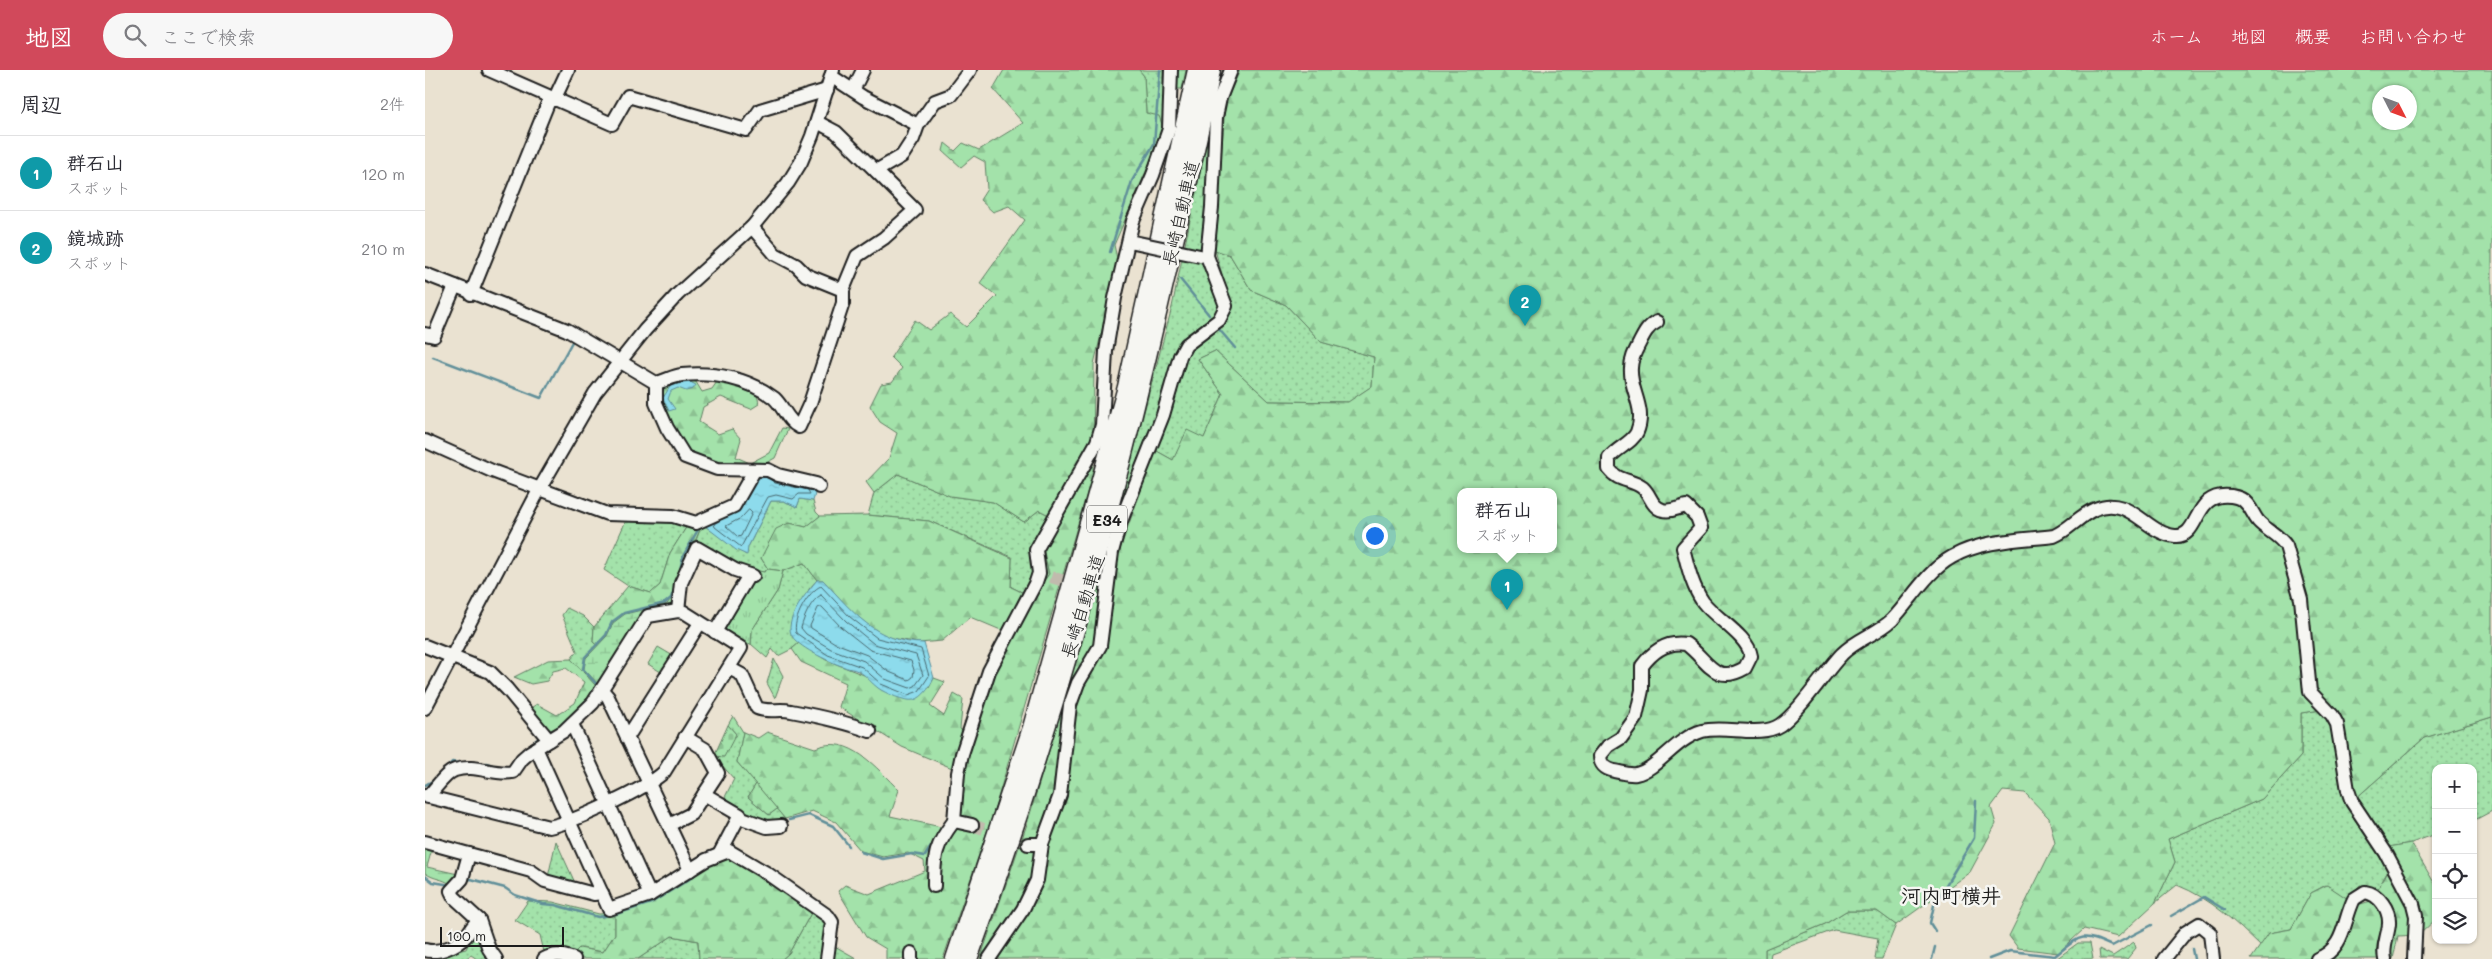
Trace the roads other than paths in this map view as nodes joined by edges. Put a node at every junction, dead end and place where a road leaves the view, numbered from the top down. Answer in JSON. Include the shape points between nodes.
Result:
{"nodes":[{"id":1,"x":489,"y":70,"type":"edge"},
{"id":2,"x":568,"y":70,"type":"edge"},
{"id":3,"x":863,"y":70,"type":"edge"},
{"id":4,"x":970,"y":70,"type":"edge"},
{"id":5,"x":1171,"y":70,"type":"edge"},
{"id":6,"x":1197,"y":70,"type":"edge"},
{"id":7,"x":1211,"y":70,"type":"edge"},
{"id":8,"x":1231,"y":70,"type":"edge"},
{"id":9,"x":832,"y":73,"type":"edge"},
{"id":10,"x":827,"y":90,"type":"junction"},
{"id":11,"x":853,"y":90,"type":"junction"},
{"id":12,"x":552,"y":99,"type":"junction"},
{"id":13,"x":817,"y":122,"type":"junction"},
{"id":14,"x":917,"y":125,"type":"junction"},
{"id":15,"x":876,"y":171,"type":"junction"},
{"id":16,"x":752,"y":227,"type":"junction"},
{"id":17,"x":1131,"y":241,"type":"junction"},
{"id":18,"x":1203,"y":256,"type":"junction"},
{"id":19,"x":425,"y":274,"type":"edge"},
{"id":20,"x":455,"y":286,"type":"junction"},
{"id":21,"x":843,"y":290,"type":"junction"},
{"id":22,"x":471,"y":294,"type":"junction"},
{"id":23,"x":1657,"y":322,"type":"dead end"},
{"id":24,"x":425,"y":334,"type":"edge"},
{"id":25,"x":619,"y":361,"type":"junction"},
{"id":26,"x":656,"y":383,"type":"junction"},
{"id":27,"x":425,"y":441,"type":"edge"},
{"id":28,"x":754,"y":471,"type":"junction"},
{"id":29,"x":819,"y":487,"type":"dead end"},
{"id":30,"x":539,"y":490,"type":"junction"},
{"id":31,"x":678,"y":611,"type":"junction"},
{"id":32,"x":700,"y":623,"type":"junction"},
{"id":33,"x":715,"y":632,"type":"junction"},
{"id":34,"x":425,"y":646,"type":"edge"},
{"id":35,"x":451,"y":657,"type":"junction"},
{"id":36,"x":729,"y":668,"type":"junction"},
{"id":37,"x":603,"y":690,"type":"junction"},
{"id":38,"x":425,"y":708,"type":"edge"},
{"id":39,"x":572,"y":724,"type":"junction"},
{"id":40,"x":870,"y":731,"type":"dead end"},
{"id":41,"x":685,"y":737,"type":"junction"},
{"id":42,"x":627,"y":738,"type":"junction"},
{"id":43,"x":549,"y":740,"type":"junction"},
{"id":44,"x":536,"y":748,"type":"junction"},
{"id":45,"x":649,"y":784,"type":"junction"},
{"id":46,"x":704,"y":794,"type":"junction"},
{"id":47,"x":426,"y":796,"type":"edge"},
{"id":48,"x":609,"y":803,"type":"junction"},
{"id":49,"x":739,"y":817,"type":"junction"},
{"id":50,"x":567,"y":821,"type":"junction"},
{"id":51,"x":954,"y":821,"type":"junction"},
{"id":52,"x":669,"y":825,"type":"junction"},
{"id":53,"x":972,"y":825,"type":"tunnel mouth"},
{"id":54,"x":781,"y":826,"type":"dead end"},
{"id":55,"x":425,"y":842,"type":"edge"},
{"id":56,"x":1028,"y":844,"type":"tunnel mouth"},
{"id":57,"x":1042,"y":844,"type":"junction"},
{"id":58,"x":721,"y":853,"type":"junction"},
{"id":59,"x":469,"y":854,"type":"junction"},
{"id":60,"x":690,"y":870,"type":"junction"},
{"id":61,"x":934,"y":886,"type":"dead end"},
{"id":62,"x":602,"y":893,"type":"junction"},
{"id":63,"x":650,"y":895,"type":"junction"},
{"id":64,"x":479,"y":920,"type":"junction"},
{"id":65,"x":425,"y":950,"type":"edge"},
{"id":66,"x":496,"y":959,"type":"edge"},
{"id":67,"x":544,"y":959,"type":"edge"},
{"id":68,"x":574,"y":959,"type":"edge"},
{"id":69,"x":827,"y":959,"type":"edge"},
{"id":70,"x":955,"y":959,"type":"edge"},
{"id":71,"x":968,"y":959,"type":"edge"},
{"id":72,"x":989,"y":959,"type":"edge"},
{"id":73,"x":2164,"y":959,"type":"edge"},
{"id":74,"x":2213,"y":959,"type":"edge"},
{"id":75,"x":2317,"y":959,"type":"edge"},
{"id":76,"x":2385,"y":959,"type":"edge"},
{"id":77,"x":2414,"y":959,"type":"edge"}],
"edges":[{"from":1,"to":12,"type":"street"},
{"from":2,"to":12,"type":"street"},
{"from":3,"to":11,"type":"street"},
{"from":4,"to":14,"type":"street","via":[[951,95],[935,101]]},
{"from":5,"to":17,"type":"street","via":[[1169,129],[1133,221]]},
{"from":6,"to":70,"type":"highway","name":"長崎自動車道","number":"E34","via":[[1125,397],[1032,728]]},
{"from":7,"to":71,"type":"highway","name":"長崎自動車道","number":"E34","via":[[1142,381],[1099,548],[1045,732]]},
{"from":8,"to":18,"type":"street","via":[[1216,117],[1212,207]]},
{"from":9,"to":10,"type":"street"},
{"from":9,"to":11,"type":"street"},
{"from":10,"to":12,"type":"street","via":[[760,110],[746,130],[628,96],[614,122],[609,124]]},
{"from":10,"to":13,"type":"street"},
{"from":11,"to":14,"type":"street"},
{"from":12,"to":22,"type":"street"},
{"from":13,"to":15,"type":"street","via":[[836,132]]},
{"from":13,"to":16,"type":"street","via":[[801,162],[788,183]]},
{"from":14,"to":15,"type":"street","via":[[902,156]]},
{"from":15,"to":21,"type":"street","via":[[915,210],[884,238],[857,256]]},
{"from":16,"to":21,"type":"street","via":[[775,254],[795,264],[806,275]]},
{"from":16,"to":25,"type":"street","via":[[678,294]]},
{"from":17,"to":18,"type":"street","bridge":true},
{"from":17,"to":51,"type":"street","via":[[1107,340],[1102,425],[1097,442],[1035,550],[1045,575],[989,671],[960,763]]},
{"from":18,"to":57,"type":"street","via":[[1224,298],[1224,314],[1185,345],[1163,415],[1119,526],[1103,592],[1100,646],[1078,683],[1070,705],[1060,795]]},
{"from":19,"to":20,"type":"street"},
{"from":20,"to":22,"type":"street"},
{"from":20,"to":24,"type":"street","via":[[434,336]]},
{"from":21,"to":26,"type":"street","via":[[843,303],[799,427],[790,420],[779,402],[766,392],[728,377],[711,374],[680,376]]},
{"from":22,"to":25,"type":"street","via":[[567,330]]},
{"from":23,"to":77,"type":"street","via":[[1644,334],[1630,368],[1640,412],[1638,431],[1631,441],[1609,458],[1609,469],[1622,480],[1644,488],[1661,510],[1686,506],[1697,517],[1701,528],[1683,548],[1695,589],[1713,613],[1745,643],[1751,656],[1745,668],[1725,675],[1718,674],[1687,644],[1668,645],[1657,650],[1642,666],[1642,690],[1636,717],[1621,738],[1600,756],[1604,766],[1637,774],[1675,745],[1703,731],[1765,730],[1780,725],[1843,653],[1891,620],[1945,562],[1966,551],[1980,546],[2054,536],[2105,506],[2127,509],[2166,534],[2177,536],[2187,533],[2210,499],[2236,497],[2245,501],[2257,520],[2286,546],[2301,599],[2310,692],[2337,724],[2352,802],[2386,853],[2413,904],[2416,916]]},
{"from":25,"to":26,"type":"street"},
{"from":25,"to":30,"type":"street","via":[[595,393]]},
{"from":26,"to":28,"type":"street","via":[[656,403],[685,457],[717,469]]},
{"from":27,"to":30,"type":"street"},
{"from":28,"to":29,"type":"street","via":[[768,470]]},
{"from":28,"to":30,"type":"street","via":[[734,506],[696,523],[673,516],[607,514]]},
{"from":30,"to":35,"type":"street"},
{"from":31,"to":32,"type":"street"},
{"from":31,"to":33,"type":"street","via":[[681,583],[697,548],[751,576]]},
{"from":31,"to":37,"type":"street","via":[[649,616]]},
{"from":32,"to":33,"type":"street"},
{"from":32,"to":42,"type":"street"},
{"from":33,"to":36,"type":"street","via":[[741,648]]},
{"from":34,"to":35,"type":"street"},
{"from":35,"to":38,"type":"street"},
{"from":35,"to":43,"type":"street","via":[[490,672]]},
{"from":36,"to":40,"type":"street","via":[[741,675],[757,708],[765,712],[789,710]]},
{"from":36,"to":41,"type":"street"},
{"from":37,"to":39,"type":"street"},
{"from":37,"to":42,"type":"street"},
{"from":39,"to":43,"type":"street"},
{"from":39,"to":48,"type":"street"},
{"from":41,"to":45,"type":"street","via":[[664,772]]},
{"from":41,"to":46,"type":"street","via":[[705,748],[718,773]]},
{"from":42,"to":45,"type":"street"},
{"from":43,"to":44,"type":"street"},
{"from":44,"to":47,"type":"street","via":[[513,772],[507,774],[478,768],[453,770]]},
{"from":44,"to":50,"type":"street"},
{"from":45,"to":48,"type":"street"},
{"from":45,"to":52,"type":"street"},
{"from":46,"to":49,"type":"street"},
{"from":46,"to":52,"type":"street","via":[[691,814]]},
{"from":47,"to":50,"type":"street","via":[[549,827]]},
{"from":48,"to":50,"type":"street"},
{"from":48,"to":63,"type":"street"},
{"from":49,"to":54,"type":"street","via":[[767,827]]},
{"from":49,"to":58,"type":"street"},
{"from":50,"to":62,"type":"street"},
{"from":51,"to":53,"type":"street"},
{"from":51,"to":61,"type":"street","via":[[934,856]]},
{"from":52,"to":60,"type":"street"},
{"from":55,"to":59,"type":"street"},
{"from":56,"to":57,"type":"street"},
{"from":57,"to":72,"type":"street","via":[[1032,894]]},
{"from":58,"to":60,"type":"street"},
{"from":58,"to":69,"type":"street","via":[[729,851],[828,916],[832,922]]},
{"from":59,"to":62,"type":"street","via":[[531,871],[545,881],[594,894]]},
{"from":59,"to":64,"type":"street","via":[[459,883],[451,894]]},
{"from":60,"to":63,"type":"street"},
{"from":62,"to":63,"type":"street","via":[[609,909]]},
{"from":64,"to":65,"type":"street","via":[[464,938],[450,947],[432,952]]},
{"from":64,"to":66,"type":"street"},
{"from":67,"to":68,"type":"street","via":[[562,954]]},
{"from":73,"to":74,"type":"street","via":[[2186,932],[2199,924],[2210,933]]},
{"from":75,"to":76,"type":"street","via":[[2324,957],[2340,940],[2354,899],[2365,892],[2376,896],[2386,910],[2389,923]]}]}
